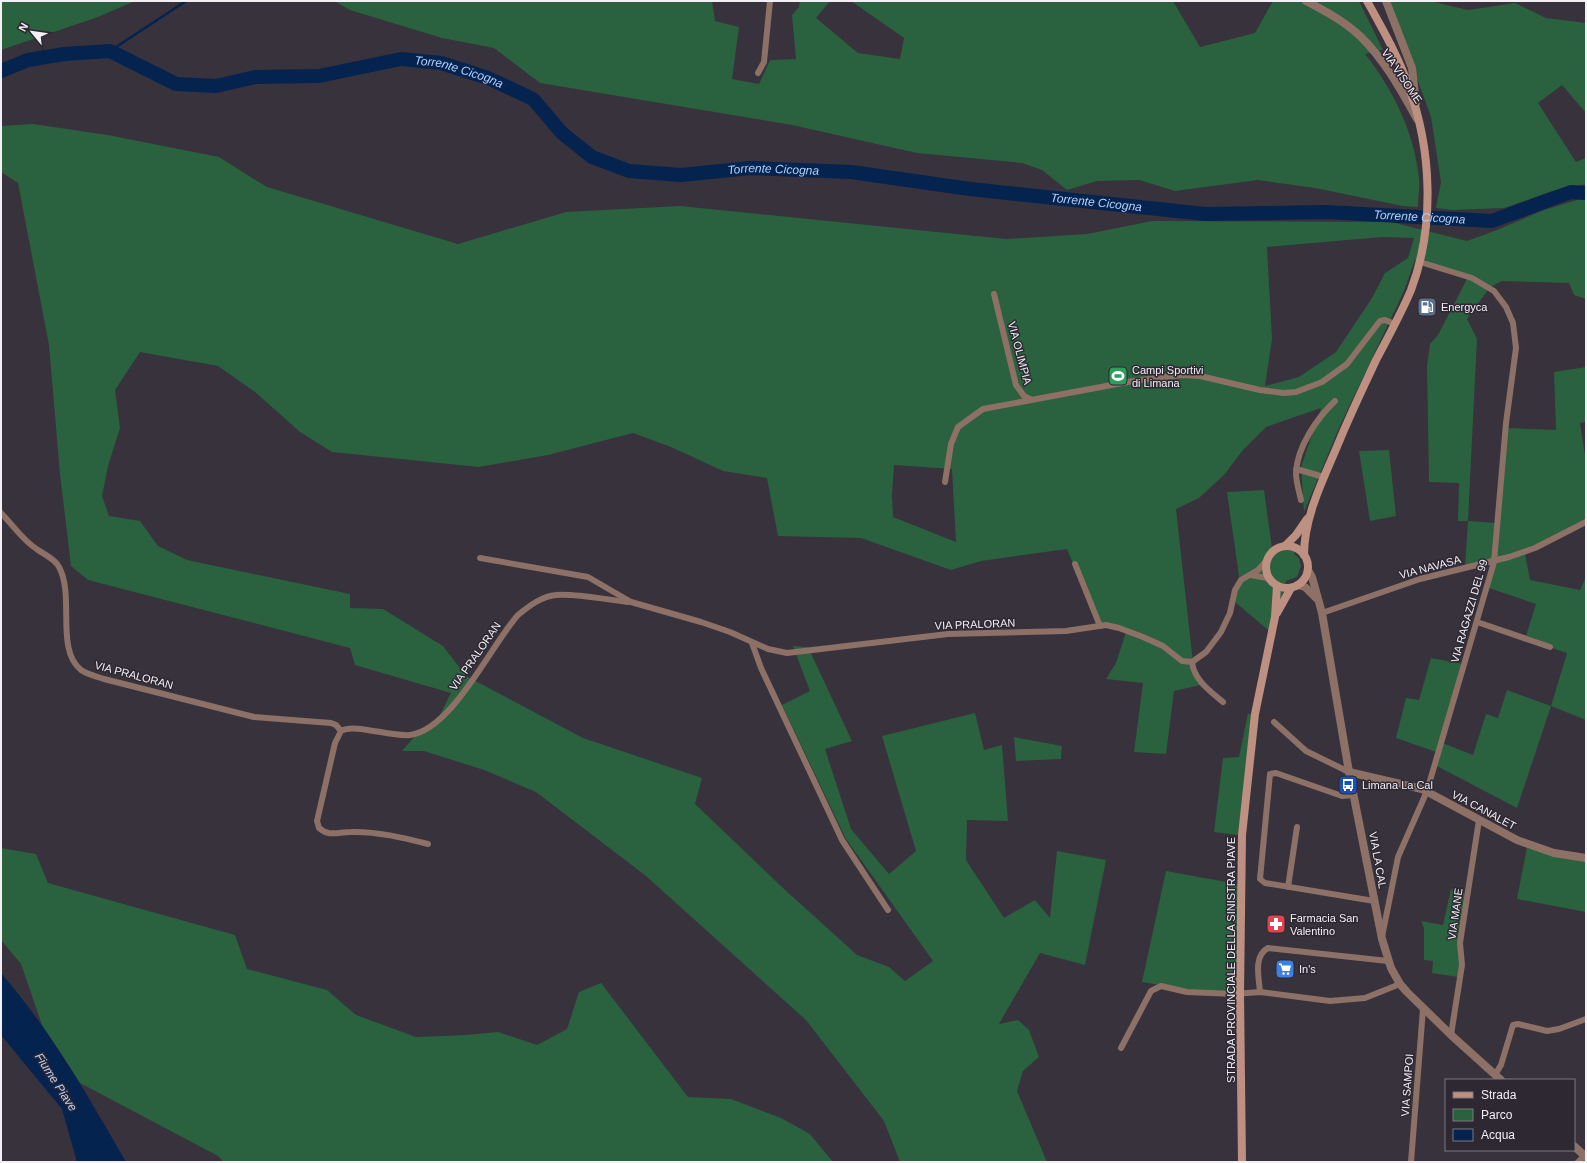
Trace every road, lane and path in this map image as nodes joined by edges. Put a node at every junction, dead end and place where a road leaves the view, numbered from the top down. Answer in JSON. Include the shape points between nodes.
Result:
{"nodes":[{"id":1,"x":770,"y":1,"type":"edge"},
{"id":2,"x":1306,"y":1,"type":"edge"},
{"id":3,"x":1367,"y":1,"type":"edge"},
{"id":4,"x":1386,"y":1,"type":"edge"},
{"id":5,"x":758,"y":73,"type":"dead end"},
{"id":6,"x":1418,"y":120,"type":"junction"},
{"id":7,"x":1420,"y":262,"type":"junction"},
{"id":8,"x":994,"y":294,"type":"dead end"},
{"id":9,"x":1395,"y":324,"type":"junction"},
{"id":10,"x":1031,"y":399,"type":"junction"},
{"id":11,"x":1335,"y":400,"type":"dead end"},
{"id":12,"x":1296,"y":469,"type":"junction"},
{"id":13,"x":1324,"y":477,"type":"junction"},
{"id":14,"x":945,"y":482,"type":"dead end"},
{"id":15,"x":1301,"y":500,"type":"dead end"},
{"id":16,"x":1311,"y":512,"type":"junction"},
{"id":17,"x":1,"y":513,"type":"edge"},
{"id":18,"x":1586,"y":522,"type":"edge"},
{"id":19,"x":1285,"y":546,"type":"junction"},
{"id":20,"x":1304,"y":555,"type":"junction"},
{"id":21,"x":480,"y":558,"type":"dead end"},
{"id":22,"x":1266,"y":561,"type":"junction"},
{"id":23,"x":1494,"y":562,"type":"junction"},
{"id":24,"x":1076,"y":564,"type":"dead end"},
{"id":25,"x":1308,"y":570,"type":"junction"},
{"id":26,"x":1246,"y":575,"type":"junction"},
{"id":27,"x":1268,"y":578,"type":"junction"},
{"id":28,"x":1277,"y":586,"type":"junction"},
{"id":29,"x":1295,"y":586,"type":"junction"},
{"id":30,"x":1317,"y":600,"type":"junction"},
{"id":31,"x":631,"y":602,"type":"junction"},
{"id":32,"x":1322,"y":613,"type":"junction"},
{"id":33,"x":1274,"y":617,"type":"junction"},
{"id":34,"x":1476,"y":622,"type":"junction"},
{"id":35,"x":1100,"y":626,"type":"junction"},
{"id":36,"x":752,"y":643,"type":"junction"},
{"id":37,"x":1550,"y":647,"type":"dead end"},
{"id":38,"x":1192,"y":662,"type":"junction"},
{"id":39,"x":1223,"y":702,"type":"dead end"},
{"id":40,"x":1274,"y":722,"type":"dead end"},
{"id":41,"x":341,"y":730,"type":"junction"},
{"id":42,"x":1349,"y":772,"type":"junction"},
{"id":43,"x":1427,"y":791,"type":"junction"},
{"id":44,"x":1354,"y":795,"type":"junction"},
{"id":45,"x":1479,"y":820,"type":"junction"},
{"id":46,"x":1297,"y":828,"type":"dead end"},
{"id":47,"x":428,"y":844,"type":"dead end"},
{"id":48,"x":1586,"y":858,"type":"edge"},
{"id":49,"x":1288,"y":887,"type":"junction"},
{"id":50,"x":1374,"y":901,"type":"junction"},
{"id":51,"x":888,"y":910,"type":"dead end"},
{"id":52,"x":1382,"y":939,"type":"junction"},
{"id":53,"x":1388,"y":961,"type":"junction"},
{"id":54,"x":1400,"y":984,"type":"junction"},
{"id":55,"x":1260,"y":992,"type":"junction"},
{"id":56,"x":1240,"y":993,"type":"junction"},
{"id":57,"x":1423,"y":1009,"type":"junction"},
{"id":58,"x":1586,"y":1019,"type":"edge"},
{"id":59,"x":1451,"y":1035,"type":"junction"},
{"id":60,"x":1121,"y":1048,"type":"dead end"},
{"id":61,"x":1498,"y":1077,"type":"edge"},
{"id":62,"x":1575,"y":1147,"type":"edge"},
{"id":63,"x":1585,"y":1156,"type":"edge"},
{"id":64,"x":1242,"y":1162,"type":"edge"},
{"id":65,"x":1411,"y":1162,"type":"edge"},
{"id":66,"x":1578,"y":1162,"type":"edge"}],
"edges":[{"from":1,"to":5,"type":"street","via":[[764,62]]},
{"from":2,"to":6,"type":"street","name":"VIA VISOME","via":[[1334,16],[1360,37],[1385,65]]},
{"from":3,"to":6,"type":"main road","via":[[1408,85]]},
{"from":4,"to":6,"type":"street","name":"VIA VISOME","via":[[1412,68]]},
{"from":6,"to":7,"type":"main road","via":[[1428,190],[1425,237]]},
{"from":7,"to":9,"type":"main road","via":[[1411,290]]},
{"from":7,"to":23,"type":"street","name":"VIA RAGAZZI DEL 99","via":[[1463,275],[1488,287],[1506,307],[1514,327],[1516,348],[1506,423]]},
{"from":8,"to":10,"type":"street","name":"VIA OLIMPIA","via":[[1016,385],[1024,396]]},
{"from":9,"to":10,"type":"street","name":"VIA OLIMPIA","via":[[1380,321],[1347,364],[1322,382],[1296,392],[1260,390],[1200,376],[1181,375]]},
{"from":9,"to":13,"type":"main road"},
{"from":10,"to":14,"type":"street","via":[[983,409],[958,427],[951,444]]},
{"from":11,"to":12,"type":"street","via":[[1312,429]]},
{"from":12,"to":13,"type":"street"},
{"from":12,"to":15,"type":"street"},
{"from":13,"to":16,"type":"main road"},
{"from":16,"to":19,"type":"main road","via":[[1296,535]]},
{"from":16,"to":20,"type":"main road"},
{"from":17,"to":41,"type":"street","name":"VIA PRALORAN","via":[[26,543],[51,558],[58,566],[64,582],[70,654],[82,670],[104,679],[254,717],[322,721],[336,725]]},
{"from":18,"to":23,"type":"street","name":"VIA NAVASA","via":[[1534,548]]},
{"from":19,"to":20,"type":"main road","via":[[1299,549]]},
{"from":19,"to":22,"type":"main road","via":[[1273,550]]},
{"from":20,"to":25,"type":"main road"},
{"from":21,"to":31,"type":"street","name":"VIA PRALORAN","via":[[588,577]]},
{"from":22,"to":26,"type":"street","via":[[1258,570]]},
{"from":22,"to":27,"type":"main road"},
{"from":23,"to":32,"type":"street","name":"VIA NAVASA","via":[[1420,579]]},
{"from":23,"to":34,"type":"street","name":"VIA RAGAZZI DEL 99"},
{"from":24,"to":35,"type":"street"},
{"from":25,"to":29,"type":"main road","via":[[1303,581]]},
{"from":25,"to":30,"type":"street","name":"VIA LA CAL"},
{"from":26,"to":27,"type":"street"},
{"from":26,"to":38,"type":"street","via":[[1237,587],[1230,613],[1221,632],[1206,652]]},
{"from":27,"to":28,"type":"main road"},
{"from":28,"to":29,"type":"main road"},
{"from":28,"to":33,"type":"main road"},
{"from":29,"to":30,"type":"street","name":"VIA LA CAL","via":[[1312,592]]},
{"from":29,"to":33,"type":"main road","via":[[1282,600]]},
{"from":30,"to":32,"type":"street","name":"VIA LA CAL"},
{"from":31,"to":36,"type":"street","name":"VIA PRALORAN","via":[[701,622]]},
{"from":31,"to":41,"type":"street","name":"VIA PRALORAN","via":[[556,595],[544,598],[518,615],[445,715],[426,730],[398,735],[352,727]]},
{"from":32,"to":42,"type":"street","name":"VIA LA CAL"},
{"from":33,"to":56,"type":"main road","name":"STRADA PROVINCIALE DELLA SINISTRA PIAVE","via":[[1255,714],[1248,773],[1241,866]]},
{"from":34,"to":37,"type":"street"},
{"from":34,"to":43,"type":"street","name":"VIA RAGAZZI DEL 99"},
{"from":35,"to":36,"type":"street","name":"VIA PRALORAN","via":[[1066,631],[948,634],[787,653]]},
{"from":35,"to":38,"type":"street","name":"VIA PRALORAN","via":[[1119,628],[1137,635],[1157,643],[1182,660]]},
{"from":36,"to":51,"type":"street","via":[[761,668],[842,840]]},
{"from":38,"to":39,"type":"street","via":[[1195,674],[1201,682]]},
{"from":40,"to":42,"type":"street","via":[[1306,750]]},
{"from":41,"to":47,"type":"street","via":[[335,742],[317,821],[319,828],[330,835],[375,833]]},
{"from":42,"to":43,"type":"street","name":"VIA CANALET"},
{"from":42,"to":44,"type":"street","name":"VIA LA CAL"},
{"from":43,"to":45,"type":"street","name":"VIA CANALET"},
{"from":43,"to":52,"type":"street","name":"VIA RAGAZZI DEL 99","via":[[1398,857]]},
{"from":44,"to":49,"type":"street","via":[[1342,796],[1276,773],[1270,774],[1260,879],[1265,883]]},
{"from":44,"to":50,"type":"street","name":"VIA LA CAL"},
{"from":45,"to":48,"type":"street","name":"VIA CANALET","via":[[1529,845],[1554,853]]},
{"from":45,"to":59,"type":"street","name":"VIA MANE","via":[[1460,943],[1462,965]]},
{"from":46,"to":49,"type":"street"},
{"from":49,"to":50,"type":"street"},
{"from":50,"to":52,"type":"street","name":"VIA LA CAL"},
{"from":52,"to":53,"type":"street","name":"VIA LA CAL"},
{"from":53,"to":54,"type":"street","name":"VIA LA CAL"},
{"from":53,"to":55,"type":"street","via":[[1268,948],[1260,954]]},
{"from":54,"to":55,"type":"street","via":[[1366,998],[1330,1001]]},
{"from":54,"to":57,"type":"street","name":"VIA LA CAL"},
{"from":55,"to":56,"type":"street"},
{"from":56,"to":60,"type":"street","via":[[1187,992],[1155,987]]},
{"from":56,"to":64,"type":"main road","name":"STRADA PROVINCIALE DELLA SINISTRA PIAVE"},
{"from":57,"to":59,"type":"street","name":"VIA LA CAL"},
{"from":57,"to":65,"type":"street","name":"VIA SAMPOI"},
{"from":58,"to":61,"type":"street","via":[[1547,1031],[1514,1025]]},
{"from":59,"to":61,"type":"street","name":"VIA LA CAL"},
{"from":62,"to":63,"type":"street"},
{"from":63,"to":66,"type":"street"}]}
